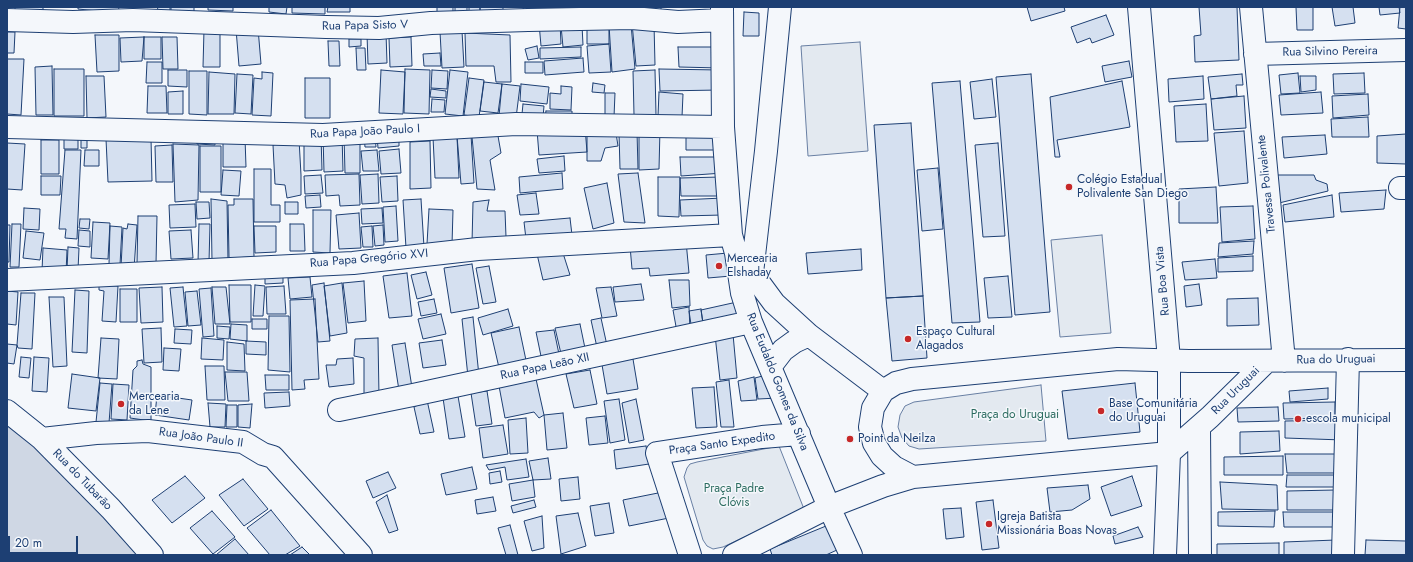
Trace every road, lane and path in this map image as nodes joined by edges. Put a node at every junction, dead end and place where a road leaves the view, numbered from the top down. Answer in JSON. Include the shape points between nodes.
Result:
{"nodes":[{"id":1,"x":780,"y":7,"type":"edge"},
{"id":2,"x":1139,"y":7,"type":"edge"},
{"id":3,"x":1251,"y":7,"type":"edge"},
{"id":4,"x":722,"y":13,"type":"edge"},
{"id":5,"x":7,"y":20,"type":"edge"},
{"id":6,"x":1406,"y":50,"type":"edge"},
{"id":7,"x":1255,"y":54,"type":"junction"},
{"id":8,"x":723,"y":126,"type":"junction"},
{"id":9,"x":7,"y":127,"type":"edge"},
{"id":10,"x":734,"y":244,"type":"junction"},
{"id":11,"x":752,"y":273,"type":"junction"},
{"id":12,"x":7,"y":280,"type":"edge"},
{"id":13,"x":751,"y":322,"type":"junction"},
{"id":14,"x":810,"y":335,"type":"junction"},
{"id":15,"x":1348,"y":359,"type":"junction"},
{"id":16,"x":1169,"y":360,"type":"junction"},
{"id":17,"x":1406,"y":360,"type":"edge"},
{"id":18,"x":1276,"y":361,"type":"junction"},
{"id":19,"x":770,"y":367,"type":"junction"},
{"id":20,"x":883,"y":391,"type":"junction"},
{"id":21,"x":339,"y":410,"type":"dead end"},
{"id":22,"x":7,"y":411,"type":"edge"},
{"id":23,"x":1199,"y":427,"type":"junction"},
{"id":24,"x":799,"y":434,"type":"junction"},
{"id":25,"x":42,"y":439,"type":"junction"},
{"id":26,"x":1169,"y":453,"type":"junction"},
{"id":27,"x":913,"y":477,"type":"junction"},
{"id":28,"x":829,"y":507,"type":"junction"},
{"id":29,"x":152,"y":555,"type":"edge"},
{"id":30,"x":361,"y":555,"type":"edge"},
{"id":31,"x":690,"y":555,"type":"edge"},
{"id":32,"x":734,"y":555,"type":"edge"},
{"id":33,"x":851,"y":555,"type":"edge"},
{"id":34,"x":1165,"y":555,"type":"edge"},
{"id":35,"x":1200,"y":555,"type":"edge"},
{"id":36,"x":1343,"y":555,"type":"edge"}],
"edges":[{"from":1,"to":11,"type":"street"},
{"from":2,"to":16,"type":"street","name":"Rua Boa Vista"},
{"from":3,"to":7,"type":"street","name":"Travessa Polivalente"},
{"from":4,"to":5,"type":"street","name":"Rua Papa Sisto V","via":[[678,22],[632,18],[528,20],[431,23],[379,28],[133,20]]},
{"from":4,"to":8,"type":"street","name":"Rua Eudaldo Gomes da Silva"},
{"from":6,"to":7,"type":"street","name":"Rua Silvino Pereira"},
{"from":7,"to":18,"type":"street","name":"Travessa Polivalente"},
{"from":8,"to":9,"type":"street","name":"Rua Papa João Paulo I","via":[[516,124],[323,135]]},
{"from":8,"to":10,"type":"street","name":"Rua Eudaldo Gomes da Silva"},
{"from":10,"to":11,"type":"street"},
{"from":10,"to":12,"type":"street","name":"Rua Papa Gregório XVI","via":[[478,249],[353,263]]},
{"from":10,"to":13,"type":"street","name":"Rua Eudaldo Gomes da Silva","via":[[742,293]]},
{"from":11,"to":14,"type":"street","via":[[774,303]]},
{"from":13,"to":19,"type":"street","name":"Rua Eudaldo Gomes da Silva"},
{"from":13,"to":21,"type":"street","name":"Rua Papa Leão XII"},
{"from":14,"to":19,"type":"street","via":[[783,350]]},
{"from":14,"to":20,"type":"street"},
{"from":15,"to":17,"type":"street","name":"Rua do Uruguai"},
{"from":15,"to":18,"type":"street","name":"Rua do Uruguai"},
{"from":15,"to":36,"type":"street"},
{"from":16,"to":18,"type":"street","name":"Rua Uruguai"},
{"from":16,"to":20,"type":"street","via":[[1118,360],[912,379]]},
{"from":16,"to":26,"type":"street","name":"Rua Boa Vista"},
{"from":18,"to":23,"type":"street","name":"Rua Uruguai"},
{"from":19,"to":24,"type":"street","name":"Rua Eudaldo Gomes da Silva"},
{"from":20,"to":27,"type":"street","via":[[873,408],[870,427],[874,443],[894,468]]},
{"from":22,"to":25,"type":"street","name":"Rua do Tubarão"},
{"from":23,"to":26,"type":"street","name":"Rua Uruguai"},
{"from":23,"to":35,"type":"street"},
{"from":24,"to":28,"type":"street","name":"Rua Eudaldo Gomes da Silva"},
{"from":24,"to":31,"type":"street","name":"Praça Santo Expedito","via":[[656,453]]},
{"from":25,"to":29,"type":"street","name":"Rua do Tubarão"},
{"from":25,"to":30,"type":"street","name":"Rua João Paulo II","via":[[148,431],[243,442],[273,457]]},
{"from":26,"to":27,"type":"street"},
{"from":26,"to":34,"type":"street","name":"Rua Boa Vista"},
{"from":27,"to":28,"type":"street"},
{"from":28,"to":32,"type":"street"},
{"from":28,"to":33,"type":"street","name":"Rua Eudaldo Gomes da Silva"}]}
